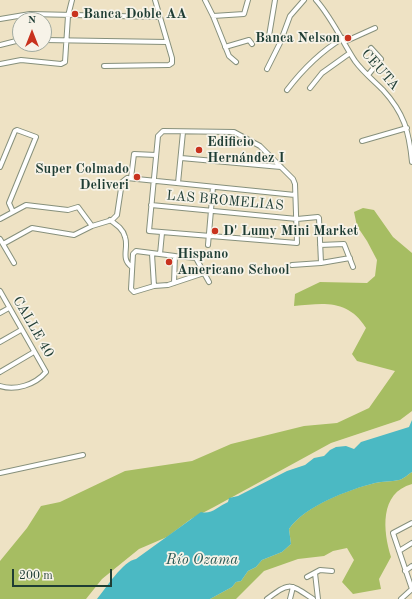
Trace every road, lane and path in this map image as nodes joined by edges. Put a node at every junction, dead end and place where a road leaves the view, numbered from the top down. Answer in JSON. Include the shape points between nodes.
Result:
{"nodes":[{"id":1,"x":72,"y":0,"type":"edge"},
{"id":2,"x":155,"y":0,"type":"edge"},
{"id":3,"x":205,"y":0,"type":"edge"},
{"id":4,"x":248,"y":0,"type":"edge"},
{"id":5,"x":274,"y":0,"type":"edge"},
{"id":6,"x":304,"y":0,"type":"edge"},
{"id":7,"x":316,"y":0,"type":"edge"},
{"id":8,"x":68,"y":16,"type":"junction"},
{"id":9,"x":213,"y":16,"type":"junction"},
{"id":10,"x":160,"y":17,"type":"junction"},
{"id":11,"x":0,"y":19,"type":"edge"},
{"id":12,"x":375,"y":28,"type":"dead end"},
{"id":13,"x":269,"y":36,"type":"dead end"},
{"id":14,"x":52,"y":40,"type":"edge"},
{"id":15,"x":344,"y":40,"type":"junction"},
{"id":16,"x":68,"y":41,"type":"junction"},
{"id":17,"x":12,"y":42,"type":"edge"},
{"id":18,"x":167,"y":42,"type":"junction"},
{"id":19,"x":252,"y":44,"type":"dead end"},
{"id":20,"x":0,"y":45,"type":"edge"},
{"id":21,"x":225,"y":47,"type":"junction"},
{"id":22,"x":371,"y":48,"type":"dead end"},
{"id":23,"x":350,"y":53,"type":"junction"},
{"id":24,"x":236,"y":62,"type":"dead end"},
{"id":25,"x":0,"y":64,"type":"edge"},
{"id":26,"x":104,"y":66,"type":"dead end"},
{"id":27,"x":267,"y":69,"type":"dead end"},
{"id":28,"x":368,"y":75,"type":"junction"},
{"id":29,"x":310,"y":88,"type":"dead end"},
{"id":30,"x":287,"y":90,"type":"dead end"},
{"id":31,"x":407,"y":128,"type":"junction"},
{"id":32,"x":183,"y":132,"type":"junction"},
{"id":33,"x":362,"y":141,"type":"dead end"},
{"id":34,"x":156,"y":155,"type":"junction"},
{"id":35,"x":181,"y":158,"type":"junction"},
{"id":36,"x":412,"y":162,"type":"edge"},
{"id":37,"x":0,"y":167,"type":"edge"},
{"id":38,"x":281,"y":167,"type":"junction"},
{"id":39,"x":131,"y":178,"type":"junction"},
{"id":40,"x":153,"y":181,"type":"junction"},
{"id":41,"x":178,"y":183,"type":"junction"},
{"id":42,"x":213,"y":187,"type":"junction"},
{"id":43,"x":295,"y":195,"type":"junction"},
{"id":44,"x":151,"y":205,"type":"junction"},
{"id":45,"x":211,"y":211,"type":"junction"},
{"id":46,"x":13,"y":212,"type":"junction"},
{"id":47,"x":0,"y":219,"type":"edge"},
{"id":48,"x":297,"y":219,"type":"junction"},
{"id":49,"x":110,"y":220,"type":"junction"},
{"id":50,"x":92,"y":226,"type":"junction"},
{"id":51,"x":162,"y":233,"type":"junction"},
{"id":52,"x":208,"y":236,"type":"junction"},
{"id":53,"x":0,"y":239,"type":"edge"},
{"id":54,"x":3,"y":244,"type":"junction"},
{"id":55,"x":208,"y":245,"type":"dead end"},
{"id":56,"x":320,"y":245,"type":"junction"},
{"id":57,"x":152,"y":254,"type":"junction"},
{"id":58,"x":160,"y":254,"type":"junction"},
{"id":59,"x":175,"y":256,"type":"junction"},
{"id":60,"x":350,"y":258,"type":"junction"},
{"id":61,"x":14,"y":263,"type":"dead end"},
{"id":62,"x":321,"y":263,"type":"junction"},
{"id":63,"x":292,"y":265,"type":"dead end"},
{"id":64,"x":132,"y":267,"type":"junction"},
{"id":65,"x":353,"y":267,"type":"dead end"},
{"id":66,"x":204,"y":273,"type":"junction"},
{"id":67,"x":209,"y":282,"type":"dead end"},
{"id":68,"x":174,"y":284,"type":"junction"},
{"id":69,"x":154,"y":286,"type":"junction"},
{"id":70,"x":0,"y":292,"type":"edge"},
{"id":71,"x":9,"y":308,"type":"junction"},
{"id":72,"x":0,"y":313,"type":"edge"},
{"id":73,"x":21,"y":330,"type":"junction"},
{"id":74,"x":0,"y":342,"type":"edge"},
{"id":75,"x":34,"y":352,"type":"junction"},
{"id":76,"x":0,"y":372,"type":"edge"},
{"id":77,"x":0,"y":386,"type":"edge"},
{"id":78,"x":83,"y":455,"type":"dead end"},
{"id":79,"x":0,"y":473,"type":"edge"},
{"id":80,"x":412,"y":523,"type":"edge"},
{"id":81,"x":412,"y":543,"type":"edge"},
{"id":82,"x":399,"y":551,"type":"junction"},
{"id":83,"x":412,"y":566,"type":"edge"},
{"id":84,"x":332,"y":571,"type":"dead end"},
{"id":85,"x":406,"y":571,"type":"junction"},
{"id":86,"x":315,"y":573,"type":"junction"},
{"id":87,"x":307,"y":577,"type":"dead end"},
{"id":88,"x":293,"y":587,"type":"junction"},
{"id":89,"x":412,"y":589,"type":"edge"},
{"id":90,"x":267,"y":599,"type":"edge"},
{"id":91,"x":290,"y":599,"type":"edge"},
{"id":92,"x":313,"y":599,"type":"edge"},
{"id":93,"x":318,"y":599,"type":"edge"},
{"id":94,"x":401,"y":599,"type":"edge"}],
"edges":[{"from":1,"to":8,"type":"street"},
{"from":2,"to":10,"type":"street"},
{"from":3,"to":9,"type":"street"},
{"from":4,"to":9,"type":"street","via":[[244,14]]},
{"from":5,"to":13,"type":"street"},
{"from":6,"to":27,"type":"street","via":[[290,16]]},
{"from":7,"to":15,"type":"street","name":"CEUTA"},
{"from":8,"to":10,"type":"street"},
{"from":8,"to":11,"type":"street","via":[[30,14]]},
{"from":8,"to":16,"type":"street"},
{"from":9,"to":21,"type":"street"},
{"from":10,"to":18,"type":"street"},
{"from":12,"to":15,"type":"street"},
{"from":14,"to":16,"type":"street"},
{"from":15,"to":23,"type":"street","name":"CEUTA"},
{"from":15,"to":30,"type":"street","via":[[322,52],[304,68]]},
{"from":16,"to":18,"type":"street"},
{"from":16,"to":25,"type":"street","via":[[63,63],[21,60]]},
{"from":17,"to":20,"type":"street"},
{"from":18,"to":26,"type":"street","via":[[172,58],[169,65]]},
{"from":19,"to":21,"type":"street","via":[[249,40]]},
{"from":21,"to":24,"type":"street","via":[[230,58]]},
{"from":22,"to":28,"type":"street","via":[[381,59]]},
{"from":23,"to":28,"type":"street","name":"CEUTA"},
{"from":23,"to":29,"type":"street","via":[[322,73]]},
{"from":28,"to":31,"type":"street","name":"CEUTA","via":[[397,107]]},
{"from":31,"to":33,"type":"street"},
{"from":31,"to":36,"type":"street","name":"CEUTA"},
{"from":32,"to":34,"type":"street","via":[[160,133]]},
{"from":32,"to":35,"type":"street"},
{"from":32,"to":38,"type":"street","via":[[234,132],[260,146]]},
{"from":34,"to":39,"type":"street","via":[[134,154]]},
{"from":34,"to":40,"type":"street"},
{"from":35,"to":38,"type":"street"},
{"from":35,"to":41,"type":"street"},
{"from":37,"to":46,"type":"street","via":[[15,131],[36,137],[10,203]]},
{"from":38,"to":43,"type":"street","via":[[293,178]]},
{"from":39,"to":40,"type":"street"},
{"from":39,"to":49,"type":"street","via":[[122,180],[117,215]]},
{"from":40,"to":41,"type":"street"},
{"from":40,"to":44,"type":"street"},
{"from":41,"to":42,"type":"street"},
{"from":42,"to":43,"type":"street"},
{"from":42,"to":45,"type":"street"},
{"from":43,"to":48,"type":"street"},
{"from":44,"to":45,"type":"street","name":"LAS BROMELIAS"},
{"from":44,"to":51,"type":"street","via":[[149,230]]},
{"from":45,"to":48,"type":"street","name":"LAS BROMELIAS"},
{"from":45,"to":52,"type":"street"},
{"from":46,"to":47,"type":"street"},
{"from":46,"to":50,"type":"street","via":[[28,204],[68,210],[78,207]]},
{"from":48,"to":52,"type":"street","via":[[296,244]]},
{"from":48,"to":56,"type":"street","name":"LAS BROMELIAS","via":[[319,217]]},
{"from":49,"to":50,"type":"street"},
{"from":49,"to":64,"type":"street","via":[[125,236],[126,259]]},
{"from":50,"to":54,"type":"street","via":[[74,234],[32,228]]},
{"from":51,"to":52,"type":"street"},
{"from":51,"to":58,"type":"street"},
{"from":52,"to":55,"type":"street"},
{"from":53,"to":54,"type":"street"},
{"from":54,"to":61,"type":"street"},
{"from":56,"to":60,"type":"street","via":[[342,243],[346,245]]},
{"from":56,"to":62,"type":"street"},
{"from":57,"to":58,"type":"street"},
{"from":57,"to":64,"type":"street","via":[[134,252]]},
{"from":57,"to":69,"type":"street"},
{"from":58,"to":59,"type":"street"},
{"from":59,"to":66,"type":"street","via":[[196,258]]},
{"from":59,"to":68,"type":"street"},
{"from":60,"to":62,"type":"street"},
{"from":60,"to":65,"type":"street"},
{"from":62,"to":63,"type":"street"},
{"from":64,"to":69,"type":"street","via":[[132,291]]},
{"from":66,"to":67,"type":"street"},
{"from":66,"to":68,"type":"street"},
{"from":68,"to":69,"type":"street"},
{"from":70,"to":71,"type":"street","name":"CALLE 40"},
{"from":71,"to":72,"type":"street"},
{"from":71,"to":73,"type":"street","name":"CALLE 40"},
{"from":73,"to":74,"type":"street"},
{"from":73,"to":75,"type":"street","name":"CALLE 40"},
{"from":75,"to":76,"type":"street"},
{"from":75,"to":77,"type":"street","name":"CALLE 40","via":[[45,374],[21,388]]},
{"from":78,"to":79,"type":"street"},
{"from":80,"to":82,"type":"street","via":[[393,533]]},
{"from":81,"to":82,"type":"street"},
{"from":82,"to":85,"type":"street"},
{"from":83,"to":85,"type":"street"},
{"from":84,"to":86,"type":"street","via":[[320,570]]},
{"from":85,"to":89,"type":"street"},
{"from":86,"to":87,"type":"street"},
{"from":86,"to":93,"type":"street"},
{"from":88,"to":90,"type":"street","via":[[284,587]]},
{"from":88,"to":91,"type":"street"},
{"from":88,"to":92,"type":"street"},
{"from":89,"to":94,"type":"street"}]}
